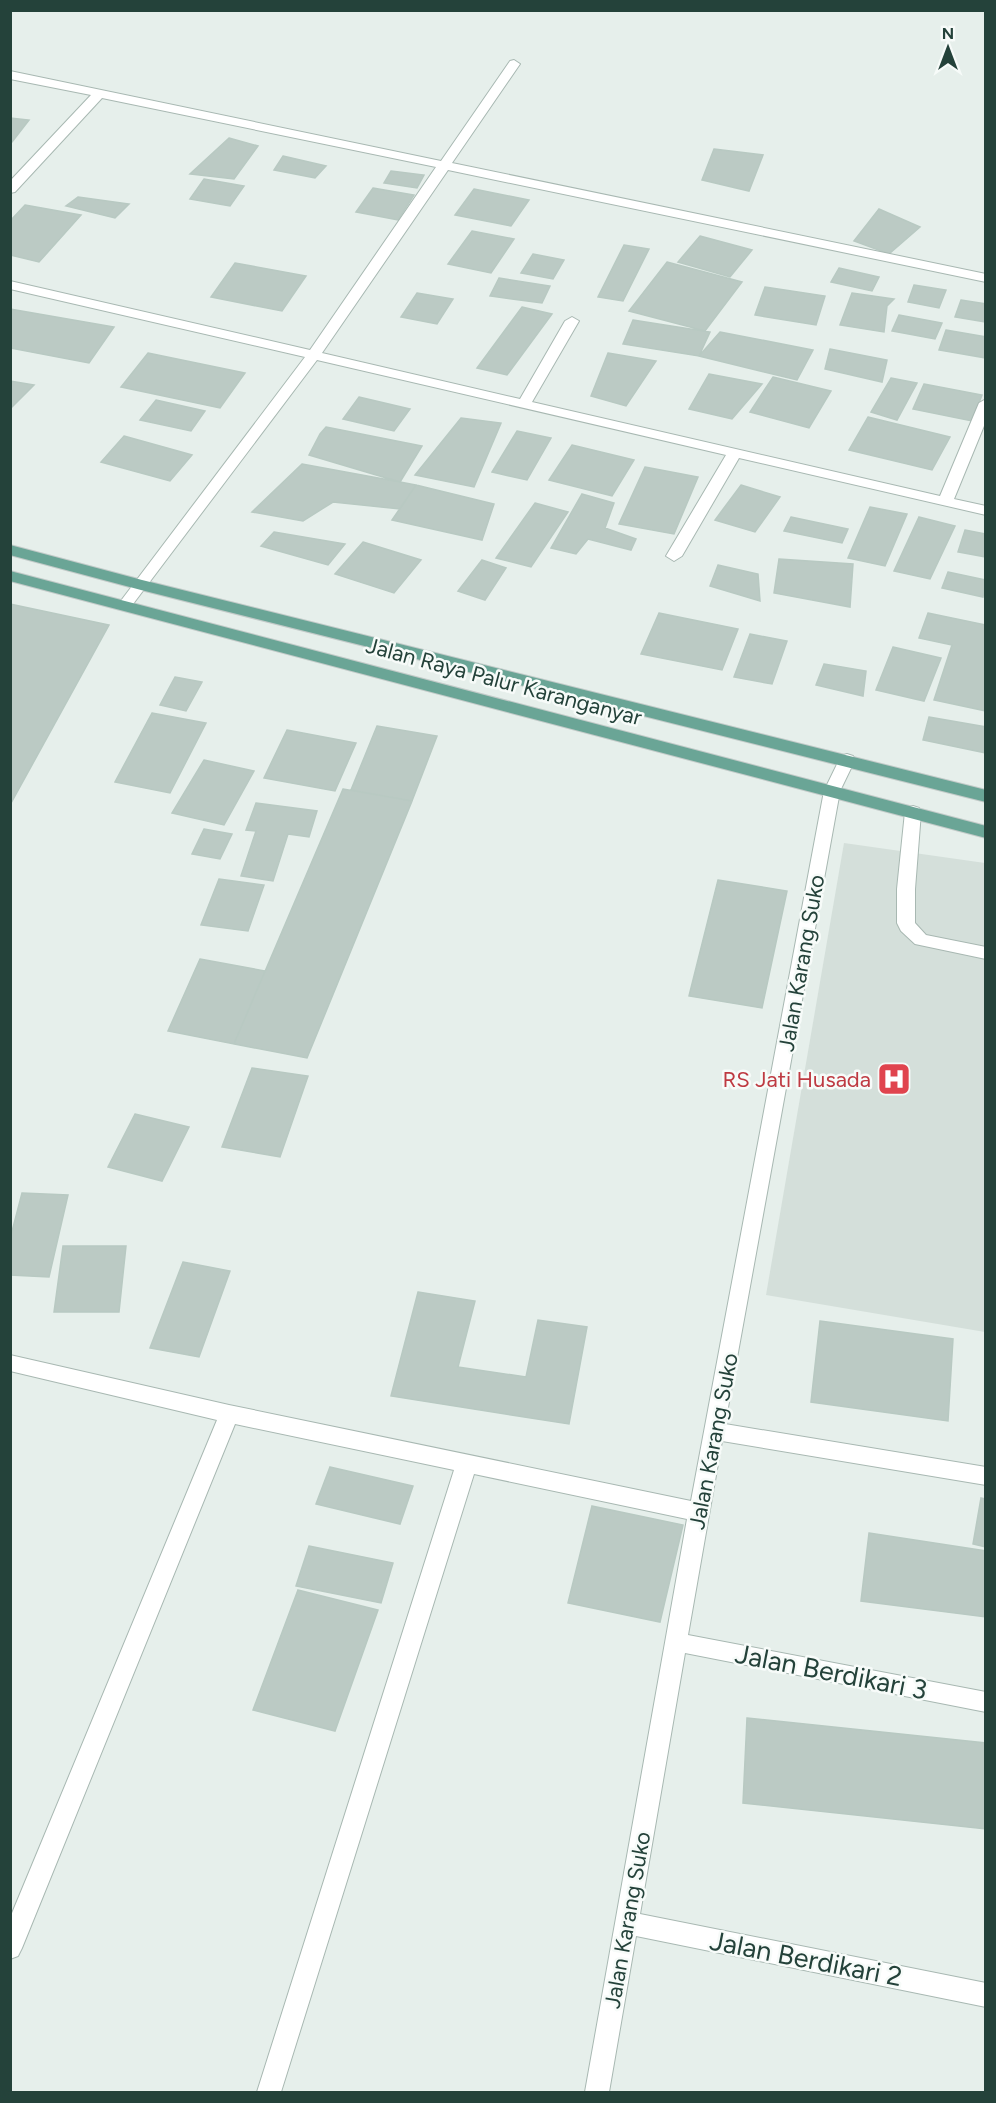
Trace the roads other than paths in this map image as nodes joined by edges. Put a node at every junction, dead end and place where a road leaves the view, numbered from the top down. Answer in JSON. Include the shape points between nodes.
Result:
{"nodes":[{"id":1,"x":514,"y":64,"type":"dead end"},
{"id":2,"x":10,"y":75,"type":"edge"},
{"id":3,"x":100,"y":93,"type":"junction"},
{"id":4,"x":444,"y":165,"type":"junction"},
{"id":5,"x":10,"y":189,"type":"edge"},
{"id":6,"x":986,"y":278,"type":"edge"},
{"id":7,"x":10,"y":285,"type":"edge"},
{"id":8,"x":572,"y":321,"type":"dead end"},
{"id":9,"x":313,"y":356,"type":"junction"},
{"id":10,"x":986,"y":403,"type":"edge"},
{"id":11,"x":524,"y":404,"type":"junction"},
{"id":12,"x":735,"y":453,"type":"junction"},
{"id":13,"x":945,"y":502,"type":"junction"},
{"id":14,"x":986,"y":511,"type":"edge"},
{"id":15,"x":10,"y":550,"type":"edge"},
{"id":16,"x":674,"y":556,"type":"dead end"},
{"id":17,"x":10,"y":576,"type":"edge"},
{"id":18,"x":141,"y":585,"type":"junction"},
{"id":19,"x":125,"y":606,"type":"junction"},
{"id":20,"x":847,"y":760,"type":"junction"},
{"id":21,"x":832,"y":791,"type":"junction"},
{"id":22,"x":986,"y":796,"type":"edge"},
{"id":23,"x":913,"y":812,"type":"junction"},
{"id":24,"x":986,"y":831,"type":"edge"},
{"id":25,"x":986,"y":953,"type":"edge"},
{"id":26,"x":10,"y":1363,"type":"edge"},
{"id":27,"x":230,"y":1414,"type":"junction"},
{"id":28,"x":715,"y":1431,"type":"junction"},
{"id":29,"x":466,"y":1465,"type":"junction"},
{"id":30,"x":986,"y":1476,"type":"edge"},
{"id":31,"x":699,"y":1512,"type":"junction"},
{"id":32,"x":676,"y":1642,"type":"junction"},
{"id":33,"x":986,"y":1702,"type":"edge"},
{"id":34,"x":627,"y":1923,"type":"junction"},
{"id":35,"x":10,"y":1948,"type":"edge"},
{"id":36,"x":986,"y":1995,"type":"edge"},
{"id":37,"x":269,"y":2092,"type":"edge"},
{"id":38,"x":597,"y":2092,"type":"edge"}],
"edges":[{"from":1,"to":4,"type":"street"},
{"from":2,"to":3,"type":"street"},
{"from":3,"to":4,"type":"street"},
{"from":3,"to":5,"type":"street"},
{"from":4,"to":6,"type":"street"},
{"from":4,"to":9,"type":"street"},
{"from":7,"to":9,"type":"street"},
{"from":8,"to":11,"type":"street"},
{"from":9,"to":11,"type":"street"},
{"from":9,"to":18,"type":"street"},
{"from":10,"to":13,"type":"street"},
{"from":11,"to":12,"type":"street"},
{"from":12,"to":13,"type":"street"},
{"from":12,"to":16,"type":"street"},
{"from":13,"to":14,"type":"street"},
{"from":15,"to":18,"type":"main road","name":"Jalan Raya Palur Karanganyar"},
{"from":17,"to":19,"type":"main road","name":"Jalan Raya Palur Karanganyar"},
{"from":18,"to":19,"type":"street"},
{"from":18,"to":20,"type":"main road","name":"Jalan Raya Palur Karanganyar"},
{"from":19,"to":21,"type":"main road","name":"Jalan Raya Palur Karanganyar"},
{"from":20,"to":21,"type":"street","name":"Jalan Karang Suko"},
{"from":20,"to":22,"type":"main road","name":"Jalan Raya Palur Karanganyar"},
{"from":21,"to":23,"type":"main road","name":"Jalan Raya Palur Karanganyar"},
{"from":21,"to":28,"type":"street","name":"Jalan Karang Suko"},
{"from":23,"to":24,"type":"main road","name":"Jalan Raya Palur Karanganyar"},
{"from":23,"to":25,"type":"street","via":[[906,889],[906,923],[910,932],[921,940]]},
{"from":26,"to":27,"type":"street"},
{"from":27,"to":29,"type":"street"},
{"from":27,"to":35,"type":"street"},
{"from":28,"to":30,"type":"street"},
{"from":28,"to":31,"type":"street","name":"Jalan Karang Suko"},
{"from":29,"to":31,"type":"street"},
{"from":29,"to":37,"type":"street"},
{"from":31,"to":32,"type":"street","name":"Jalan Karang Suko"},
{"from":32,"to":33,"type":"street","name":"Jalan Berdikari 3"},
{"from":32,"to":34,"type":"street","name":"Jalan Karang Suko"},
{"from":34,"to":36,"type":"street","name":"Jalan Berdikari 2"},
{"from":34,"to":38,"type":"street","name":"Jalan Karang Suko"}]}
